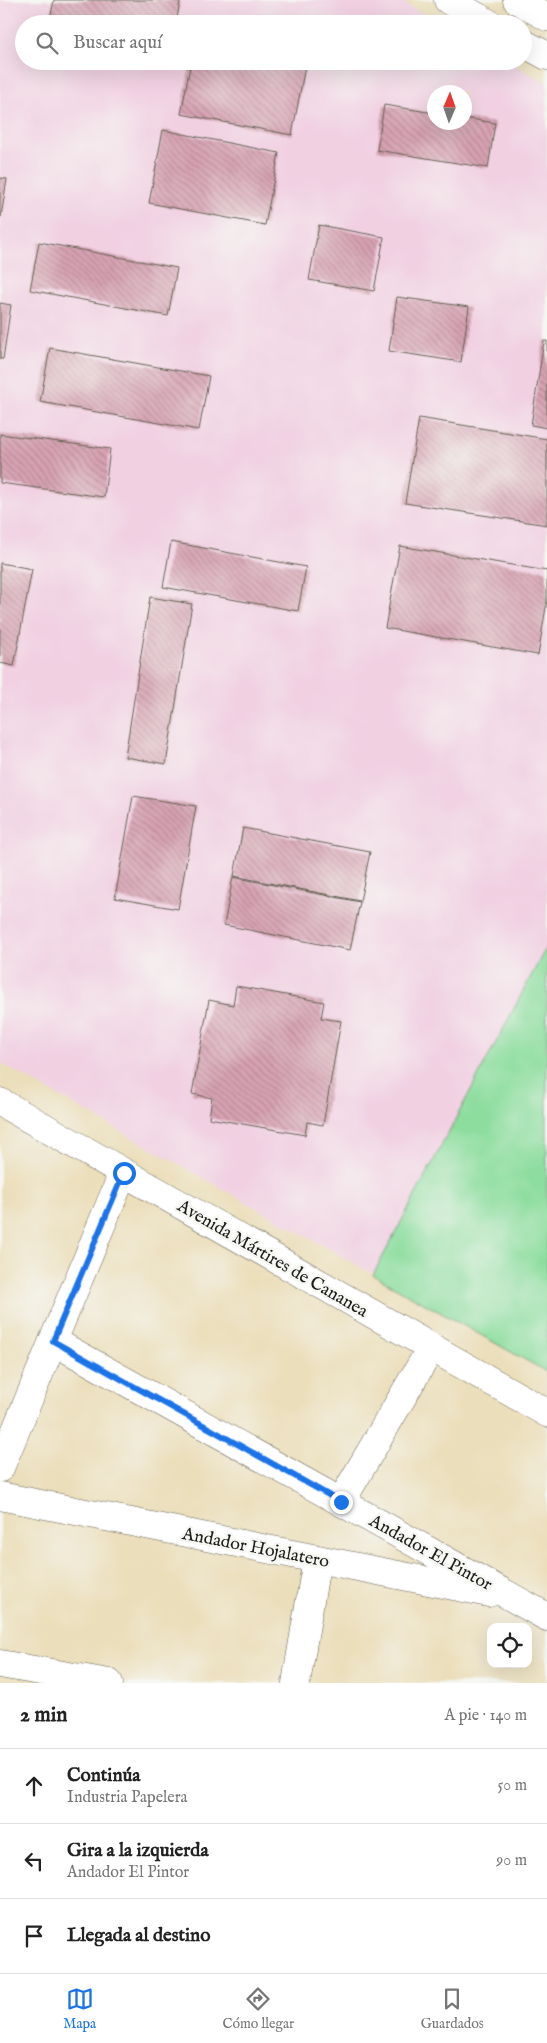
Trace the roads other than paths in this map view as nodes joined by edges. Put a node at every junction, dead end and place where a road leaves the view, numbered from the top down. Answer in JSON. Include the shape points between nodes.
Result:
{"nodes":[{"id":1,"x":448,"y":0,"type":"edge"},
{"id":2,"x":517,"y":0,"type":"edge"},
{"id":3,"x":474,"y":15,"type":"edge"},
{"id":4,"x":547,"y":17,"type":"edge"},
{"id":5,"x":532,"y":48,"type":"edge"},
{"id":6,"x":547,"y":56,"type":"edge"},
{"id":7,"x":0,"y":1102,"type":"edge"},
{"id":8,"x":124,"y":1173,"type":"junction"},
{"id":9,"x":53,"y":1341,"type":"junction"},
{"id":10,"x":431,"y":1348,"type":"junction"},
{"id":11,"x":547,"y":1413,"type":"edge"},
{"id":12,"x":0,"y":1468,"type":"edge"},
{"id":13,"x":0,"y":1496,"type":"edge"},
{"id":14,"x":341,"y":1502,"type":"junction"},
{"id":15,"x":317,"y":1558,"type":"junction"},
{"id":16,"x":513,"y":1598,"type":"junction"},
{"id":17,"x":547,"y":1617,"type":"edge"},
{"id":18,"x":0,"y":1664,"type":"edge"},
{"id":19,"x":109,"y":1683,"type":"edge"},
{"id":20,"x":296,"y":1683,"type":"edge"}],
"edges":[{"from":1,"to":3,"type":"street"},
{"from":2,"to":4,"type":"street"},
{"from":5,"to":6,"type":"street"},
{"from":7,"to":8,"type":"street","name":"Avenida Mártires de Cananea"},
{"from":8,"to":9,"type":"street"},
{"from":8,"to":10,"type":"street","name":"Avenida Mártires de Cananea"},
{"from":9,"to":12,"type":"street"},
{"from":9,"to":14,"type":"street","name":"Andador El Pintor"},
{"from":10,"to":11,"type":"street","name":"Avenida Mártires de Cananea"},
{"from":10,"to":14,"type":"street"},
{"from":13,"to":15,"type":"street","name":"Andador Hojalatero"},
{"from":14,"to":16,"type":"street","name":"Andador El Pintor"},
{"from":15,"to":16,"type":"street","name":"Andador Hojalatero"},
{"from":15,"to":20,"type":"street"},
{"from":16,"to":17,"type":"street","name":"Andador El Pintor"},
{"from":18,"to":19,"type":"street"}]}
